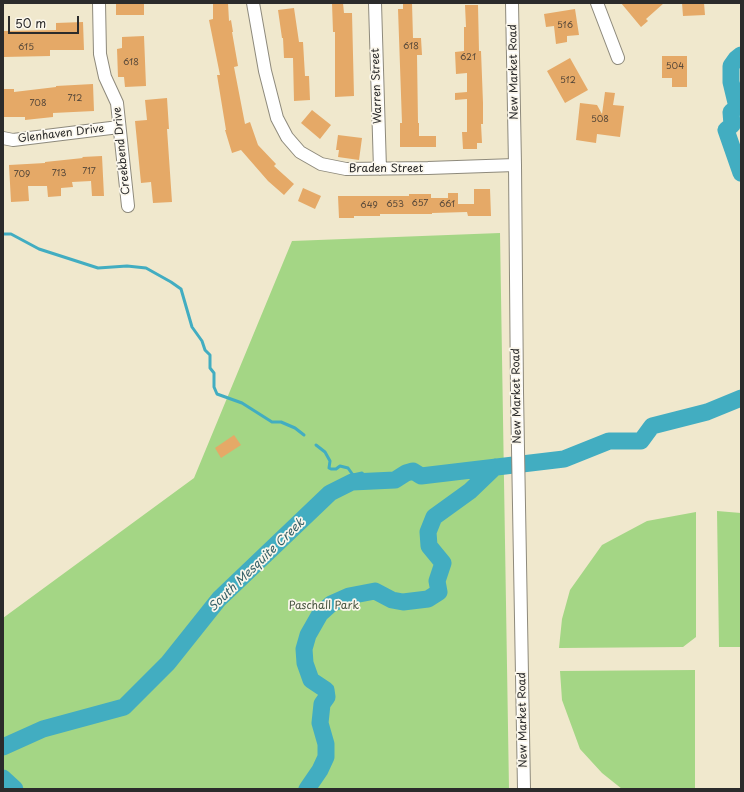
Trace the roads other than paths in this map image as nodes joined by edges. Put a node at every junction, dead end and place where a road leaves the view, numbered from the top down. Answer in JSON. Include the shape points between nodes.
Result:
{"nodes":[{"id":1,"x":99,"y":3,"type":"edge"},
{"id":2,"x":253,"y":3,"type":"edge"},
{"id":3,"x":375,"y":3,"type":"edge"},
{"id":4,"x":512,"y":3,"type":"edge"},
{"id":5,"x":598,"y":3,"type":"edge"},
{"id":6,"x":618,"y":58,"type":"dead end"},
{"id":7,"x":119,"y":127,"type":"junction"},
{"id":8,"x":3,"y":138,"type":"edge"},
{"id":9,"x":515,"y":165,"type":"junction"},
{"id":10,"x":380,"y":169,"type":"junction"},
{"id":11,"x":128,"y":206,"type":"dead end"},
{"id":12,"x":524,"y":789,"type":"edge"}],
"edges":[{"from":1,"to":7,"type":"street","name":"Creekbend Drive","via":[[100,54],[105,77],[117,103]]},
{"from":2,"to":10,"type":"street","name":"Braden Street","via":[[265,71],[277,118],[287,137],[300,152],[320,164],[346,170]]},
{"from":3,"to":10,"type":"street","name":"Warren Street"},
{"from":4,"to":9,"type":"street","name":"New Market Road"},
{"from":5,"to":6,"type":"street"},
{"from":7,"to":8,"type":"street","name":"Glenhaven Drive","via":[[14,140]]},
{"from":7,"to":11,"type":"street","name":"Creekbend Drive"},
{"from":9,"to":10,"type":"street","name":"Braden Street"},
{"from":9,"to":12,"type":"street","name":"New Market Road"}]}
